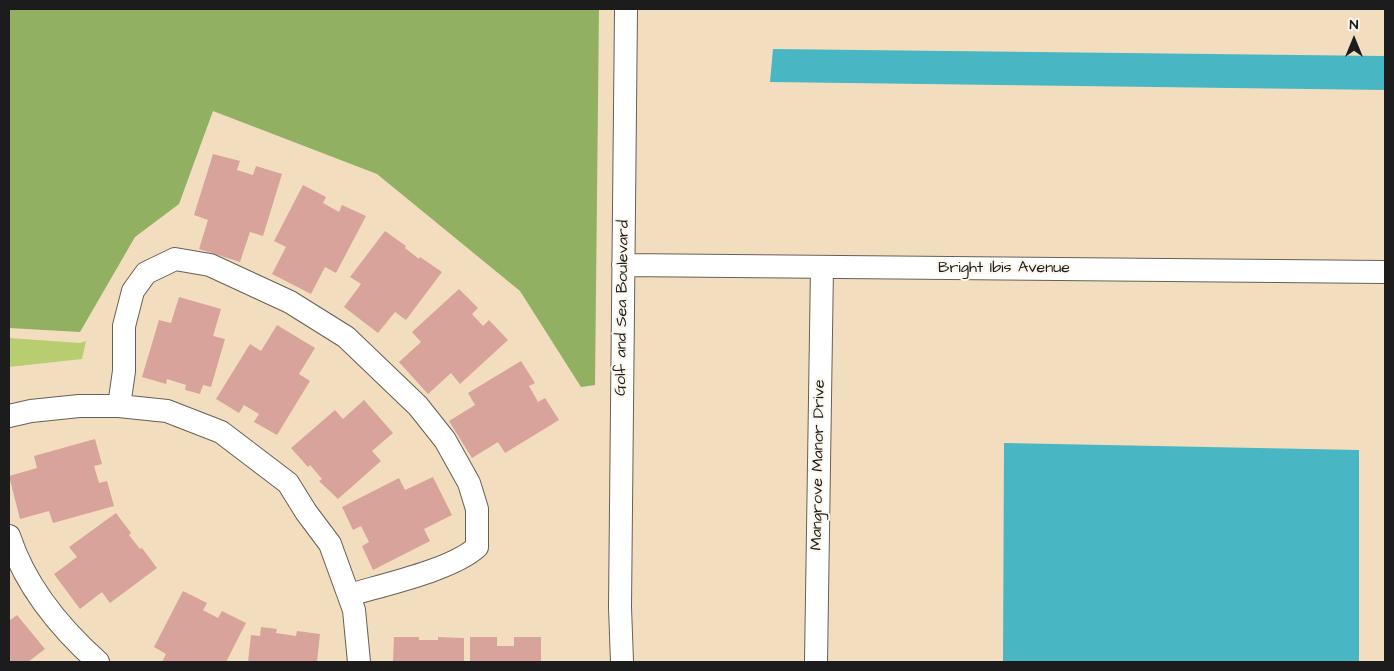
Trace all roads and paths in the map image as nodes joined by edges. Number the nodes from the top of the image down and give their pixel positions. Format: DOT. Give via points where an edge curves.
graph roads {
  1 [pos="626,9"];
  2 [pos="624,265"];
  3 [pos="822,268"];
  4 [pos="1385,272"];
  5 [pos="119,406"];
  6 [pos="9,416"];
  7 [pos="9,536"];
  8 [pos="349,595"];
  9 [pos="620,607"];
  10 [pos="98,662"];
  11 [pos="359,662"];
  12 [pos="612,662"];
  13 [pos="622,662"];
  14 [pos="816,662"];
  1 -- 2 [label="street, Golf and Sea Boulevard"];
  2 -- 3 [label="street, Bright Ibis Avenue"];
  2 -- 9 [label="street, Golf and Sea Boulevard"];
  3 -- 4 [label="street, Bright Ibis Avenue"];
  3 -- 14 [label="street, Mangrove Manor Drive"];
  5 -- 6 [label="street" via="79,406"];
  5 -- 8 [label="street" via="168,411 221,432 288,483 330,544"];
  5 -- 8 [label="street" via="124,371 124,326 133,291 146,273 175,259 210,265 290,302 346,337 418,406 445,440 469,483 477,509 477,547 469,554 424,573"];
  7 -- 10 [label="street" via="31,584 58,621"];
  8 -- 11 [label="street" via="354,610"];
  9 -- 12 [label="street, Golf and Sea Boulevard"];
  9 -- 13 [label="street, Golf and Sea Boulevard"];
}
